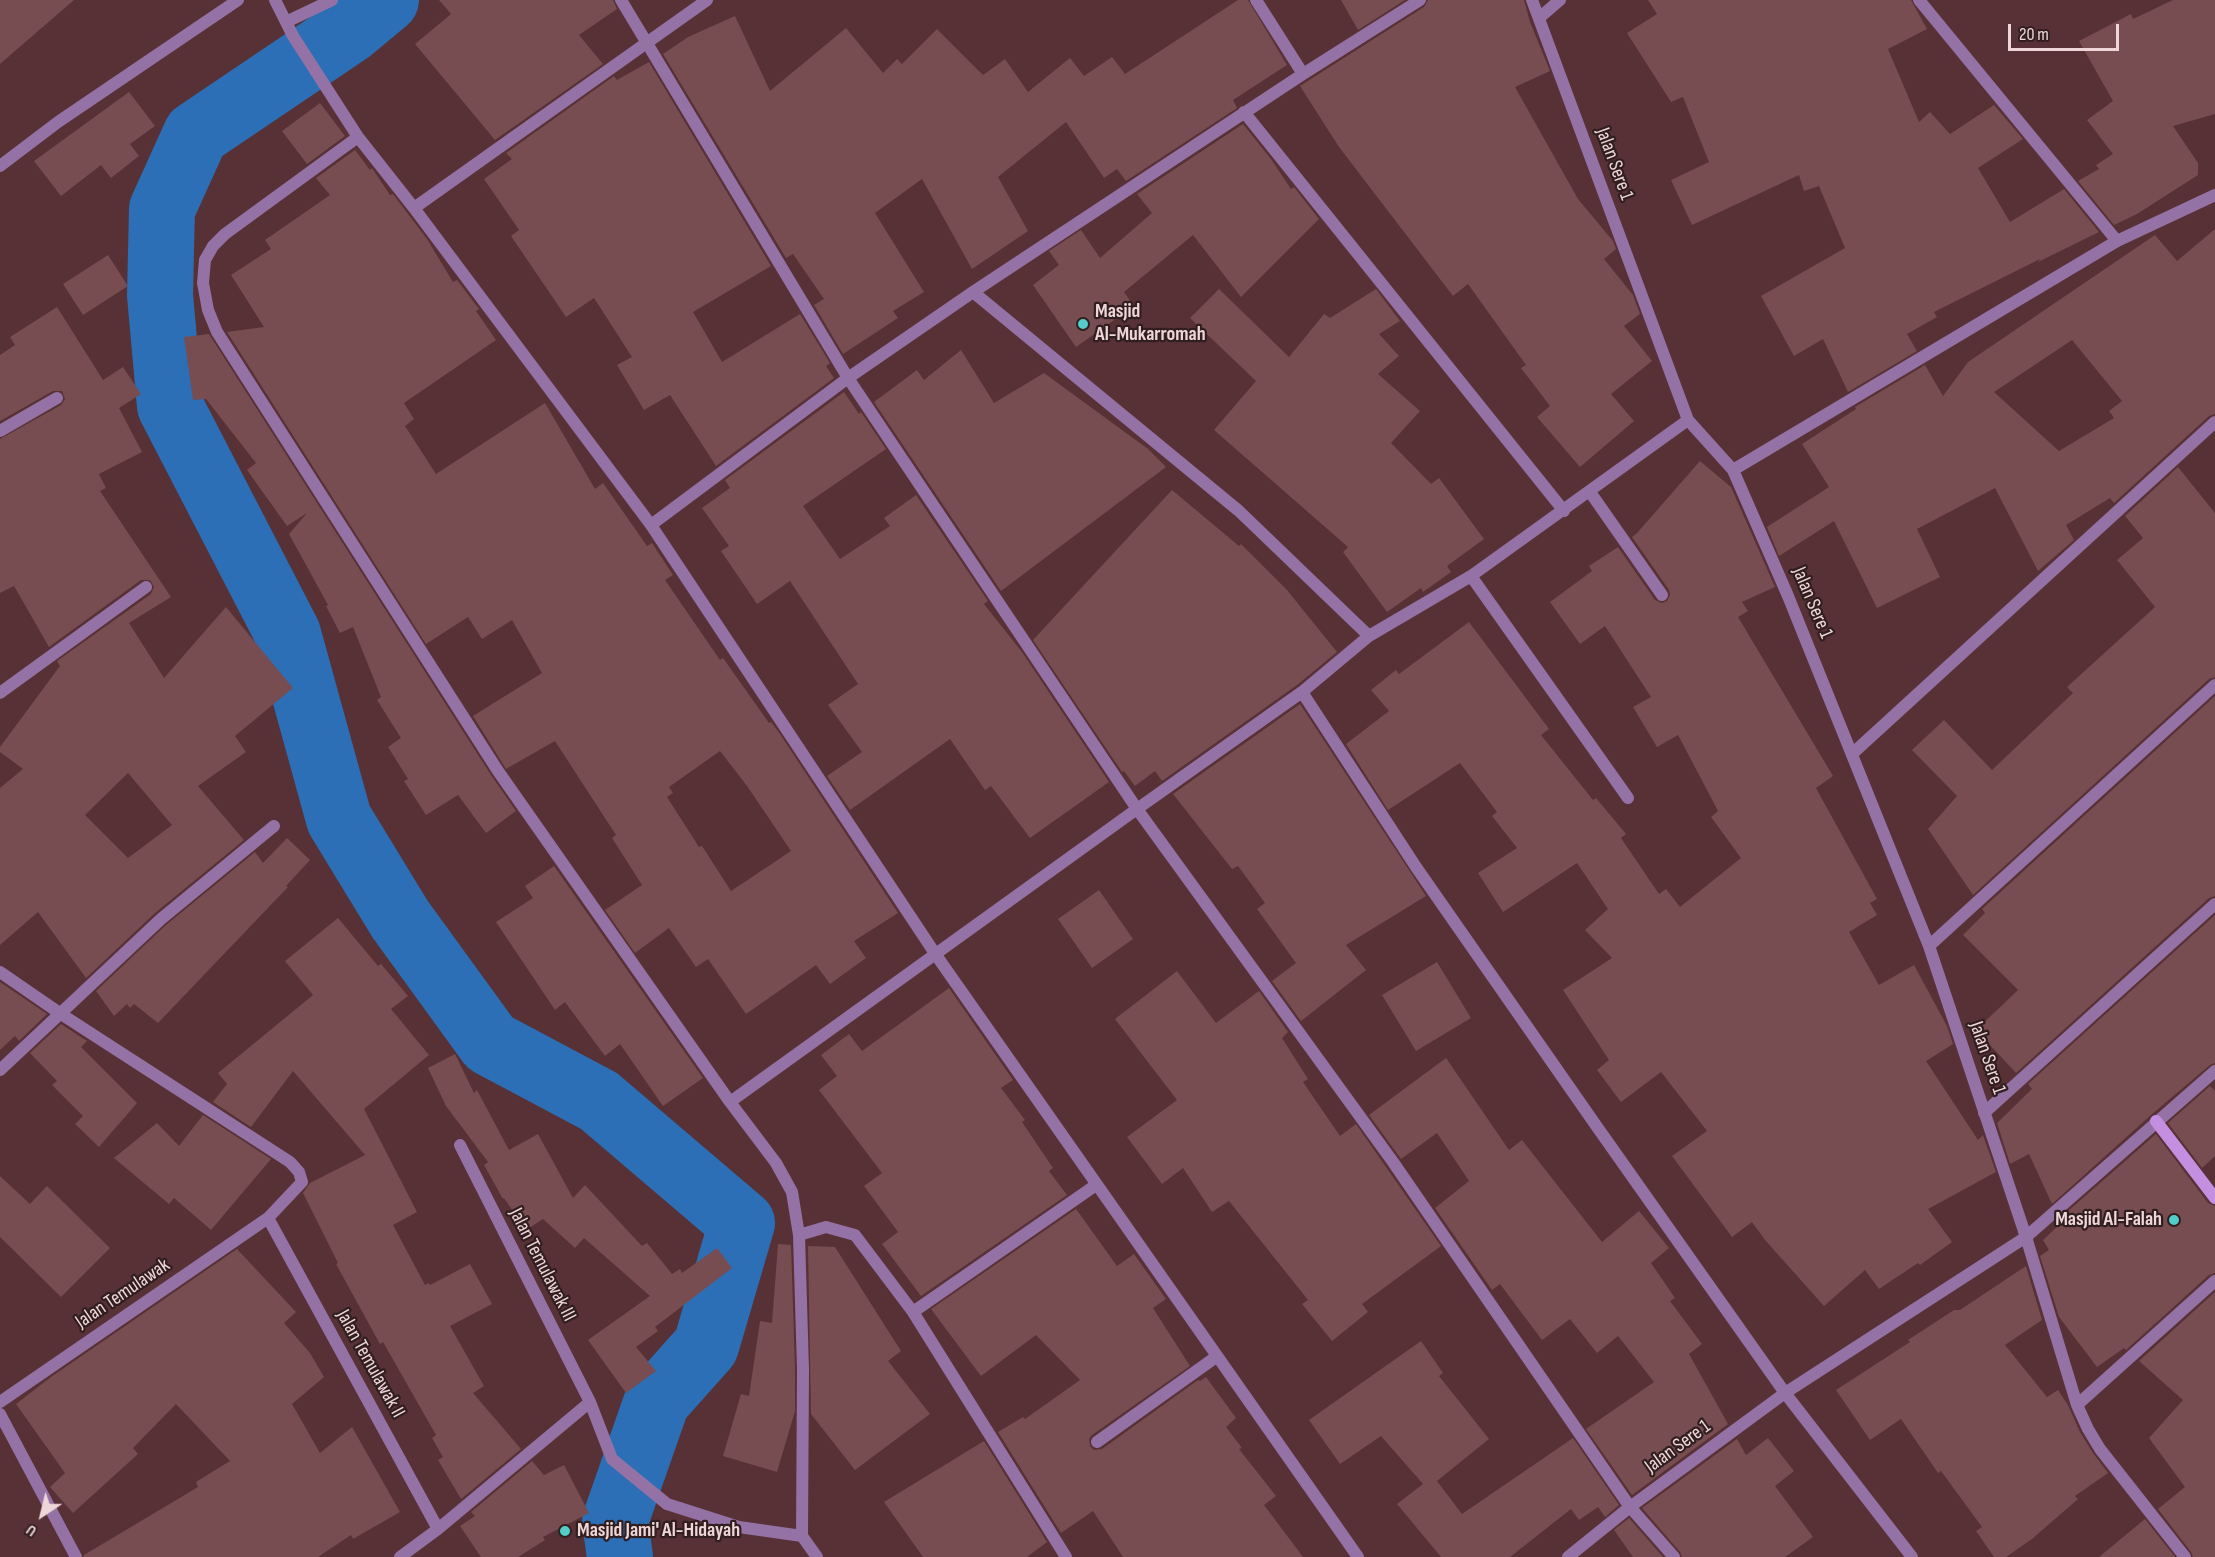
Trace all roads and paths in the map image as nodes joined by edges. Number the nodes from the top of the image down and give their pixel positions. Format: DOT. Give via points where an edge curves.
graph roads {
  1 [pos="237,0"];
  2 [pos="275,0"];
  3 [pos="332,0"];
  4 [pos="621,0"];
  5 [pos="707,0"];
  6 [pos="1256,0"];
  7 [pos="1420,0"];
  8 [pos="1532,0"];
  9 [pos="1560,0"];
  10 [pos="1919,0"];
  11 [pos="1539,18"];
  12 [pos="286,22"];
  13 [pos="648,44"];
  14 [pos="1303,74"];
  15 [pos="1244,112"];
  16 [pos="358,137"];
  17 [pos="0,166"];
  18 [pos="2215,195"];
  19 [pos="414,208"];
  20 [pos="2117,241"];
  21 [pos="973,292"];
  22 [pos="848,378"];
  23 [pos="57,398"];
  24 [pos="1688,420"];
  25 [pos="2215,422"];
  26 [pos="0,431"];
  27 [pos="1733,470"];
  28 [pos="1590,492"];
  29 [pos="1564,511"];
  30 [pos="651,525"];
  31 [pos="1471,576"];
  32 [pos="146,587"];
  33 [pos="1662,595"];
  34 [pos="1369,636"];
  35 [pos="2215,685"];
  36 [pos="1302,692"];
  37 [pos="0,693"];
  38 [pos="1852,754"];
  39 [pos="1628,798"];
  40 [pos="1137,809"];
  41 [pos="274,826"];
  42 [pos="2215,904"];
  43 [pos="1929,946"];
  44 [pos="936,955"];
  45 [pos="0,972"];
  46 [pos="60,1014"];
  47 [pos="0,1070"];
  48 [pos="2215,1071"];
  49 [pos="730,1102"];
  50 [pos="1984,1113"];
  51 [pos="2156,1122"];
  52 [pos="459,1145"];
  53 [pos="1096,1185"];
  54 [pos="2215,1198"];
  55 [pos="268,1218"];
  56 [pos="799,1235"];
  57 [pos="2026,1238"];
  58 [pos="2215,1281"];
  59 [pos="913,1312"];
  60 [pos="1216,1357"];
  61 [pos="1785,1393"];
  62 [pos="0,1402"];
  63 [pos="590,1402"];
  64 [pos="2077,1406"];
  65 [pos="0,1414"];
  66 [pos="1097,1442"];
  67 [pos="1630,1507"];
  68 [pos="438,1529"];
  69 [pos="802,1536"];
  70 [pos="76,1557"];
  71 [pos="400,1557"];
  72 [pos="817,1557"];
  73 [pos="1066,1557"];
  74 [pos="1358,1557"];
  75 [pos="1568,1557"];
  76 [pos="1674,1557"];
  77 [pos="1912,1557"];
  78 [pos="2185,1557"];
  1 -- 17 [label="street"];
  2 -- 12 [label="street"];
  3 -- 12 [label="street"];
  4 -- 13 [label="street"];
  5 -- 13 [label="street"];
  6 -- 14 [label="street"];
  7 -- 14 [label="street"];
  8 -- 11 [label="street, Jalan Sere 1"];
  9 -- 11 [label="street"];
  10 -- 20 [label="street"];
  11 -- 24 [label="street, Jalan Sere 1"];
  12 -- 16 [label="street"];
  13 -- 19 [label="street"];
  13 -- 22 [label="street"];
  14 -- 15 [label="street"];
  15 -- 21 [label="street"];
  15 -- 29 [label="street"];
  16 -- 19 [label="street"];
  16 -- 49 [label="street" via="213,246 206,260 203,283 207,310 217,332 498,771"];
  18 -- 20 [label="street"];
  19 -- 30 [label="street"];
  20 -- 27 [label="street"];
  21 -- 22 [label="street"];
  21 -- 34 [label="street" via="1239,511"];
  22 -- 30 [label="street"];
  22 -- 40 [label="street"];
  23 -- 26 [label="street"];
  24 -- 27 [label="street, Jalan Sere 1"];
  24 -- 28 [label="street"];
  25 -- 38 [label="street"];
  27 -- 38 [label="street, Jalan Sere 1"];
  28 -- 29 [label="street"];
  28 -- 33 [label="street"];
  29 -- 31 [label="street"];
  30 -- 44 [label="street"];
  31 -- 34 [label="street"];
  31 -- 39 [label="street"];
  32 -- 37 [label="street"];
  34 -- 36 [label="street"];
  35 -- 43 [label="street"];
  36 -- 40 [label="street"];
  36 -- 61 [label="street" via="1422,876"];
  38 -- 43 [label="street, Jalan Sere 1"];
  40 -- 44 [label="street"];
  40 -- 67 [label="street" via="1393,1162"];
  41 -- 46 [label="street" via="161,919"];
  42 -- 50 [label="street"];
  43 -- 50 [label="street, Jalan Sere 1"];
  44 -- 49 [label="street"];
  44 -- 53 [label="street"];
  45 -- 46 [label="street"];
  46 -- 47 [label="street"];
  46 -- 55 [label="street, Jalan Temulawak" via="290,1162 302,1182"];
  48 -- 51 [label="street, Jalan Sere 1"];
  49 -- 56 [label="street" via="776,1163 792,1192"];
  50 -- 57 [label="street, Jalan Sere 1"];
  51 -- 54 [label="street"];
  51 -- 57 [label="street, Jalan Sere 1"];
  52 -- 63 [label="street, Jalan Temulawak III"];
  53 -- 59 [label="street"];
  53 -- 60 [label="street"];
  55 -- 62 [label="street, Jalan Temulawak"];
  55 -- 68 [label="street, Jalan Temulawak II"];
  56 -- 59 [label="street" via="826,1227 855,1235"];
  56 -- 69 [label="street"];
  57 -- 61 [label="street, Jalan Sere 1"];
  57 -- 64 [label="street, Jalan Sere 1"];
  58 -- 64 [label="street"];
  59 -- 73 [label="street"];
  60 -- 66 [label="street"];
  60 -- 74 [label="street"];
  61 -- 67 [label="street, Jalan Sere 1"];
  61 -- 77 [label="street"];
  63 -- 68 [label="street"];
  63 -- 69 [label="street, Jalan Temulawak III" via="612,1459 667,1504 739,1527"];
  64 -- 78 [label="street, Jalan Sere 1" via="2100,1449"];
  65 -- 70 [label="street"];
  67 -- 75 [label="street, Jalan Sere 1"];
  67 -- 76 [label="street"];
  68 -- 71 [label="street"];
  69 -- 72 [label="street"];
}
